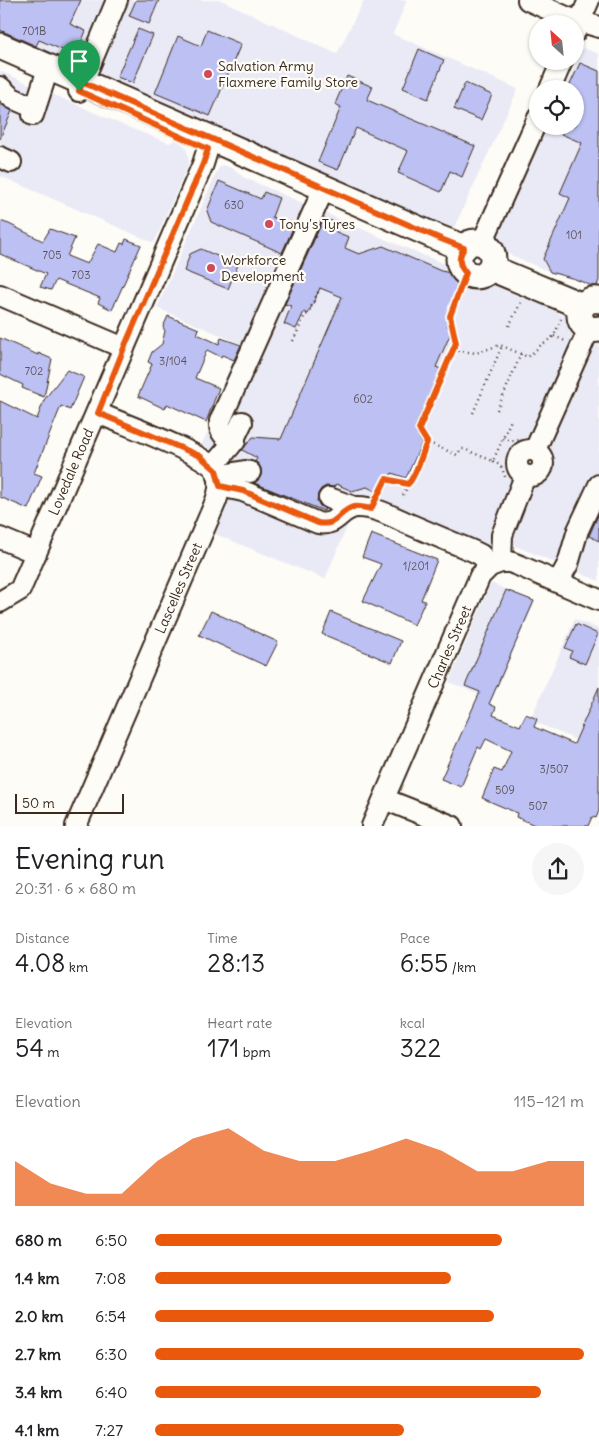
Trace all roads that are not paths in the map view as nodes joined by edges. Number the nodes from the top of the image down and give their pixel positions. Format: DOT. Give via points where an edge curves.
graph roads {
  1 [pos="117,0"];
  2 [pos="528,0"];
  3 [pos="589,0"];
  4 [pos="556,15"];
  5 [pos="582,15"];
  6 [pos="584,26"];
  7 [pos="599,27"];
  8 [pos="0,46"];
  9 [pos="0,58"];
  10 [pos="45,78"];
  11 [pos="0,87"];
  12 [pos="80,87"];
  13 [pos="530,135"];
  14 [pos="209,144"];
  15 [pos="320,197"];
  16 [pos="473,264"];
  17 [pos="0,295"];
  18 [pos="583,317"];
  19 [pos="124,348"];
  20 [pos="98,413"];
  21 [pos="242,422"];
  22 [pos="234,441"];
  23 [pos="250,472"];
  24 [pos="217,476"];
  25 [pos="599,485"];
  26 [pos="329,498"];
  27 [pos="363,508"];
  28 [pos="0,538"];
  29 [pos="36,553"];
  30 [pos="495,564"];
  31 [pos="558,582"];
  32 [pos="599,600"];
  33 [pos="0,602"];
  34 [pos="384,799"];
  35 [pos="76,826"];
  36 [pos="372,826"];
  37 [pos="452,826"];
  1 -- 12 [label="street"];
  2 -- 4 [label="street"];
  3 -- 5 [label="street"];
  6 -- 7 [label="street"];
  8 -- 12 [label="main road"];
  9 -- 10 [label="main road"];
  10 -- 11 [label="street" via="34,111"];
  10 -- 12 [label="main road"];
  12 -- 14 [label="main road"];
  13 -- 16 [label="street"];
  14 -- 15 [label="main road"];
  14 -- 16 [label="main road" via="441,239"];
  14 -- 19 [label="street, Lovedale Road"];
  15 -- 16 [label="main road"];
  15 -- 22 [label="street" via="220,421 222,434"];
  16 -- 18 [label="main road"];
  17 -- 19 [label="street"];
  18 -- 30 [label="street" via="530,444 543,459 542,468 536,475 524,476"];
  19 -- 20 [label="street, Lovedale Road"];
  20 -- 24 [label="street" via="200,456"];
  20 -- 29 [label="street, Lovedale Road"];
  21 -- 22 [label="street"];
  22 -- 24 [label="street"];
  23 -- 24 [label="street"];
  24 -- 27 [label="street" via="243,491 327,525 347,510"];
  24 -- 35 [label="street, Lascelles Street" via="218,496"];
  25 -- 31 [label="street"];
  26 -- 27 [label="street"];
  27 -- 30 [label="street" via="473,551"];
  28 -- 29 [label="street"];
  29 -- 33 [label="street, Lovedale Road" via="20,590"];
  30 -- 31 [label="street" via="510,562"];
  30 -- 34 [label="street, Charles Street" via="480,576"];
  31 -- 32 [label="street"];
  34 -- 36 [label="street, Charles Street"];
  34 -- 37 [label="street"];
}
